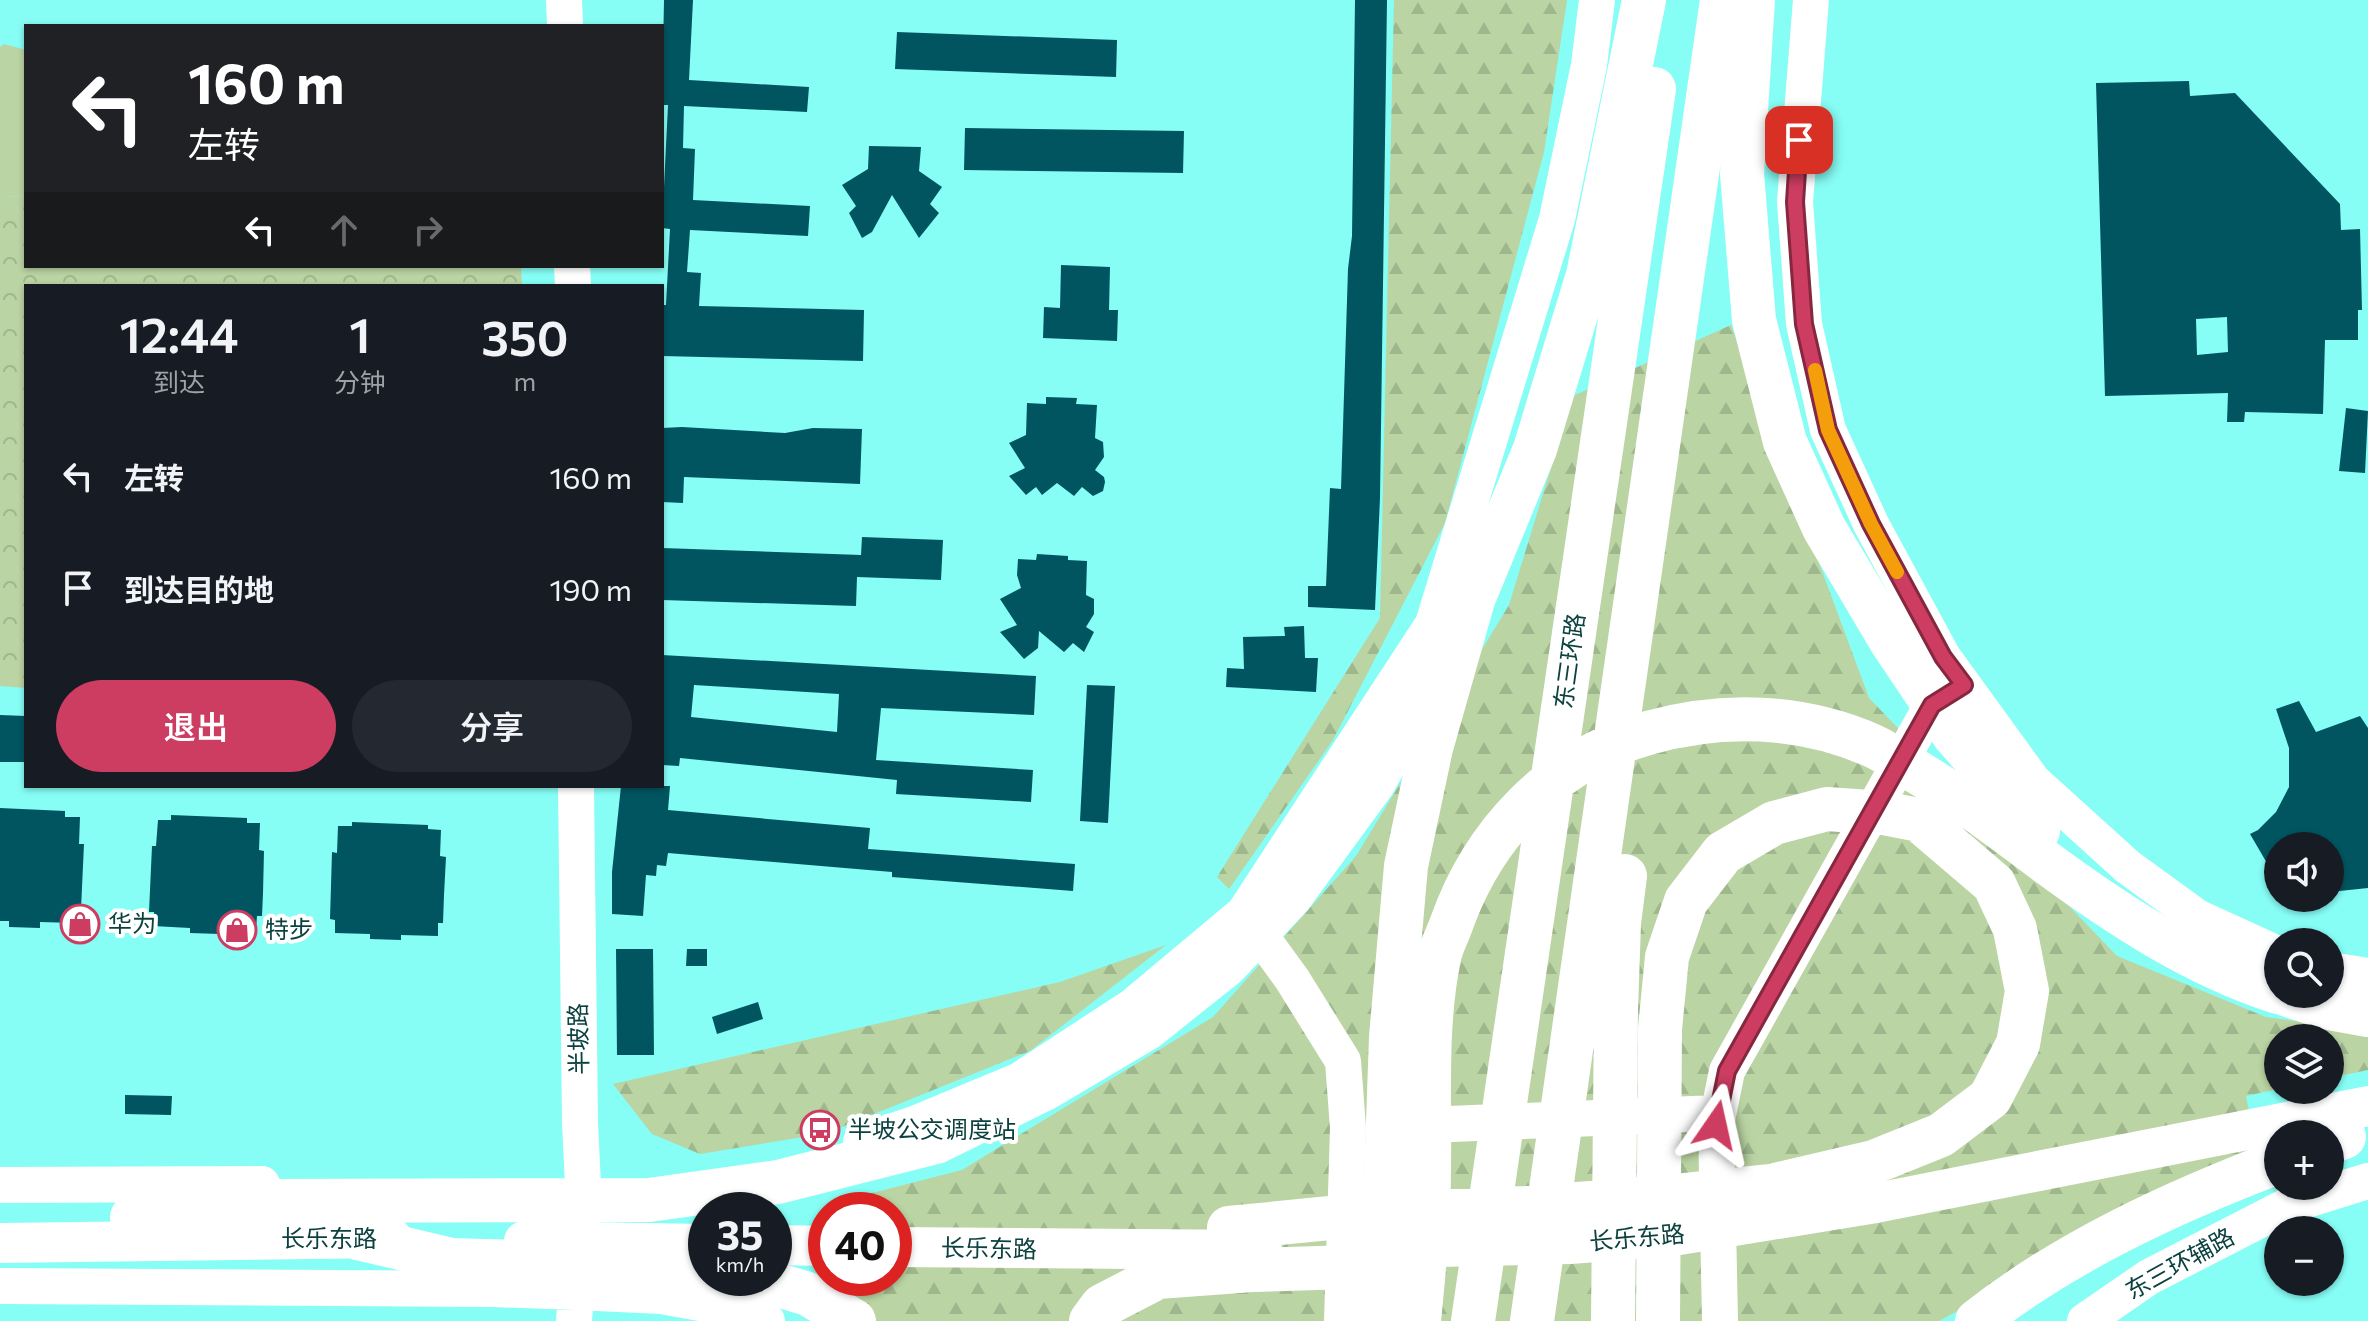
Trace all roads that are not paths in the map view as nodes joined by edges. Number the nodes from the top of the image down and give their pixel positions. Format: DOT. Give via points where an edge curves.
graph roads {
  1 [pos="564,0"];
  2 [pos="1597,0"];
  3 [pos="1644,0"];
  4 [pos="1667,0"];
  5 [pos="1722,0"];
  6 [pos="1753,0"];
  7 [pos="1811,0"];
  8 [pos="565,24"];
  9 [pos="1473,600"];
  10 [pos="1964,685"];
  11 [pos="576,788"];
  12 [pos="1244,913"];
  13 [pos="2132,922"];
  14 [pos="1603,927"];
  15 [pos="2264,948"];
  16 [pos="2344,972"];
  17 [pos="2368,976"];
  18 [pos="2264,987"];
  19 [pos="2330,1008"];
  20 [pos="2368,1015"];
  21 [pos="2368,1080"];
  22 [pos="2344,1085"];
  23 [pos="2264,1101"];
  24 [pos="1717,1113"];
  25 [pos="1348,1128"];
  26 [pos="2352,1128"];
  27 [pos="2264,1167"];
  28 [pos="2368,1181"];
  29 [pos="0,1185"];
  30 [pos="583,1185"];
  31 [pos="132,1217"];
  32 [pos="0,1218"];
  33 [pos="688,1221"];
  34 [pos="912,1224"];
  35 [pos="1229,1228"];
  36 [pos="1673,1236"];
  37 [pos="358,1238"];
  38 [pos="0,1243"];
  39 [pos="688,1244"];
  40 [pos="912,1247"];
  41 [pos="688,1268"];
  42 [pos="0,1286"];
  43 [pos="792,1289"];
  44 [pos="575,1306"];
  45 [pos="767,1321"];
  46 [pos="854,1321"];
  47 [pos="1091,1321"];
  48 [pos="1342,1321"];
  49 [pos="1381,1321"];
  50 [pos="1419,1321"];
  51 [pos="1473,1321"];
  52 [pos="1532,1321"];
  53 [pos="1613,1321"];
  54 [pos="1658,1321"];
  55 [pos="1720,1321"];
  56 [pos="1977,1321"];
  57 [pos="2085,1321"];
  1 -- 8 [label="main road"];
  2 -- 12 [label="main road" via="1557,219 1433,624"];
  3 -- 9 [label="highway" via="1588,275 1535,449"];
  4 -- 51 [label="highway, 东三环路"];
  5 -- 14 [label="highway" via="1681,295 1689,371 1677,482"];
  6 -- 13 [label="highway" via="1742,174 1754,320 1785,442 1824,528 1954,735 2029,822"];
  7 -- 10 [label="main road" via="1795,202 1807,337 1828,430 1871,524 1943,657"];
  9 -- 31 [label="highway" via="1374,782 1290,897 1226,965 1147,1028 1044,1089 936,1142 778,1182 649,1200 257,1201"];
  9 -- 49 [label="highway" via="1431,748 1406,866 1391,1037"];
  10 -- 15 [label="main road" via="2033,781 2128,867 2197,917"];
  10 -- 24 [label="main road" via="1932,705 1727,1071"];
  11 -- 30 [label="main road, 半坡路"];
  12 -- 25 [label="main road" via="1343,1061"];
  12 -- 30 [label="main road" via="1133,1006 1020,1080 937,1115 754,1172"];
  13 -- 18 [label="highway"];
  13 -- 50 [label="highway" via="1943,787 1873,746 1809,726 1743,717 1683,723 1583,760 1520,808 1488,848 1460,898 1439,957 1430,1043 1429,1172"];
  14 -- 52 [label="highway"];
  14 -- 53 [label="highway"];
  16 -- 17 [label="main road"];
  19 -- 20 [label="highway"];
  21 -- 22 [label="main road"];
  23 -- 35 [label="main road, 长乐东路" via="1856,1183 1703,1206 1570,1218"];
  24 -- 25 [label="main road"];
  24 -- 55 [label="main road"];
  25 -- 48 [label="main road"];
  26 -- 36 [label="main road, 长乐东路" via="2205,1138 1876,1203"];
  27 -- 56 [label="highway" via="2101,1241"];
  28 -- 57 [label="main road, 东三环辅路" via="2287,1206 2149,1277"];
  29 -- 30 [label="main road"];
  30 -- 44 [label="main road, 半坡路"];
  31 -- 32 [label="main road, 长乐东路"];
  31 -- 33 [label="main road, 长乐东路"];
  34 -- 35 [label="main road, 长乐东路"];
  35 -- 54 [label="highway" via="1371,1214 1526,1208 1620,1200 1651,1198 1667,1197 1771,1186 1874,1162 1941,1135 1990,1098 2018,1044 2027,991 2015,929 1994,884 1919,820 1827,809 1774,823 1723,853 1686,901 1667,957 1660,1029 1659,1177 1659,1193 1659,1209 1659,1241"];
  36 -- 40 [label="main road, 长乐东路" via="1570,1244 1232,1251"];
  36 -- 47 [label="highway" via="1563,1260 1158,1277 1102,1306"];
  37 -- 38 [label="main road, 长乐东路"];
  37 -- 39 [label="main road, 长乐东路"];
  37 -- 41 [label="highway" via="451,1260"];
  42 -- 44 [label="main road" via="493,1289"];
  43 -- 46 [label="highway"];
  44 -- 45 [label="main road" via="661,1296 739,1310"];
}
